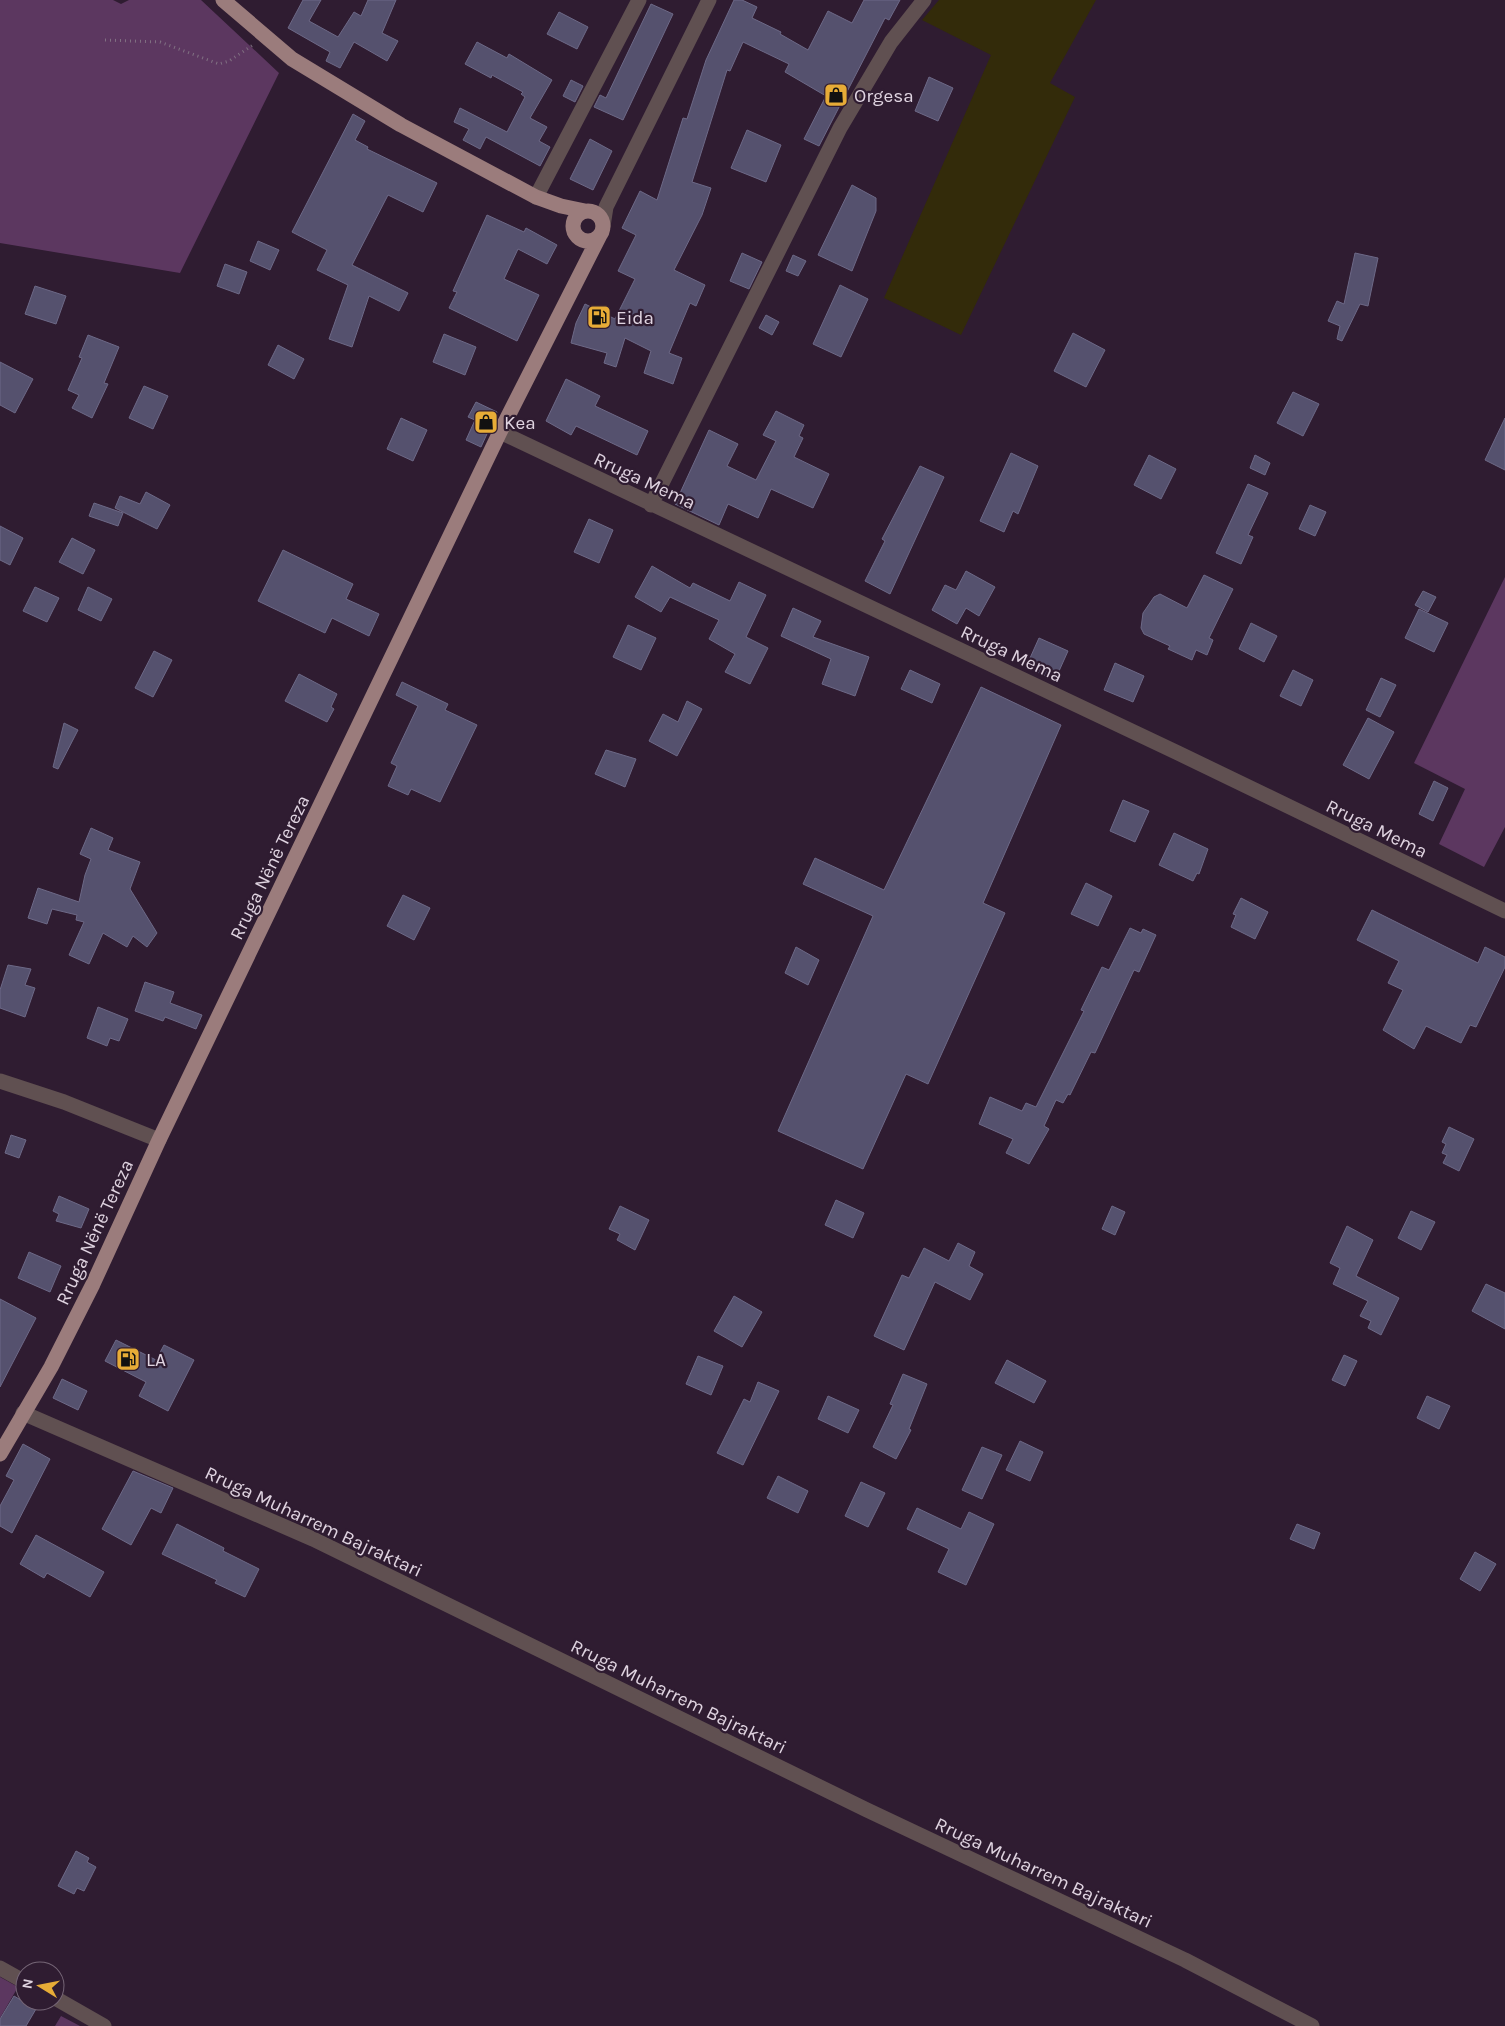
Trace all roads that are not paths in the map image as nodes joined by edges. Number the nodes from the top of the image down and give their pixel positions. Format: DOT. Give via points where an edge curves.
graph roads {
  1 [pos="223,0"];
  2 [pos="639,0"];
  3 [pos="709,0"];
  4 [pos="924,0"];
  5 [pos="536,197"];
  6 [pos="606,207"];
  7 [pos="588,211"];
  8 [pos="602,231"];
  9 [pos="574,232"];
  10 [pos="569,294"];
  11 [pos="500,432"];
  12 [pos="651,505"];
  13 [pos="1505,911"];
  14 [pos="0,1081"];
  15 [pos="159,1140"];
  16 [pos="23,1414"];
  17 [pos="0,1454"];
  18 [pos="0,1968"];
  19 [pos="15,1976"];
  20 [pos="65,2004"];
  21 [pos="104,2026"];
  22 [pos="1312,2026"];
  1 -- 5 [label="main road" via="292,59 401,125"];
  2 -- 5 [label="street"];
  3 -- 6 [label="street"];
  4 -- 12 [label="street" via="891,42 840,128"];
  5 -- 7 [label="main road"];
  5 -- 9 [label="main road" via="558,212"];
  6 -- 7 [label="street"];
  6 -- 8 [label="street"];
  7 -- 8 [label="main road" via="599,216"];
  7 -- 9 [label="main road" via="576,216"];
  8 -- 9 [label="main road" via="592,242"];
  8 -- 10 [label="main road, Rruga Nënë Tereza"];
  9 -- 10 [label="main road, Rruga Nënë Tereza" via="578,262"];
  10 -- 11 [label="main road, Rruga Nënë Tereza"];
  11 -- 12 [label="street, Rruga Mema"];
  11 -- 15 [label="main road, Rruga Nënë Tereza"];
  12 -- 13 [label="street, Rruga Mema"];
  14 -- 15 [label="street" via="64,1102"];
  15 -- 16 [label="main road, Rruga Nënë Tereza" via="94,1284"];
  16 -- 17 [label="main road, Rruga Nënë Tereza"];
  16 -- 22 [label="street, Rruga Muharrem Bajraktari" via="314,1539 867,1810 1185,1960"];
  18 -- 19 [label="street"];
  20 -- 21 [label="street"];
}
